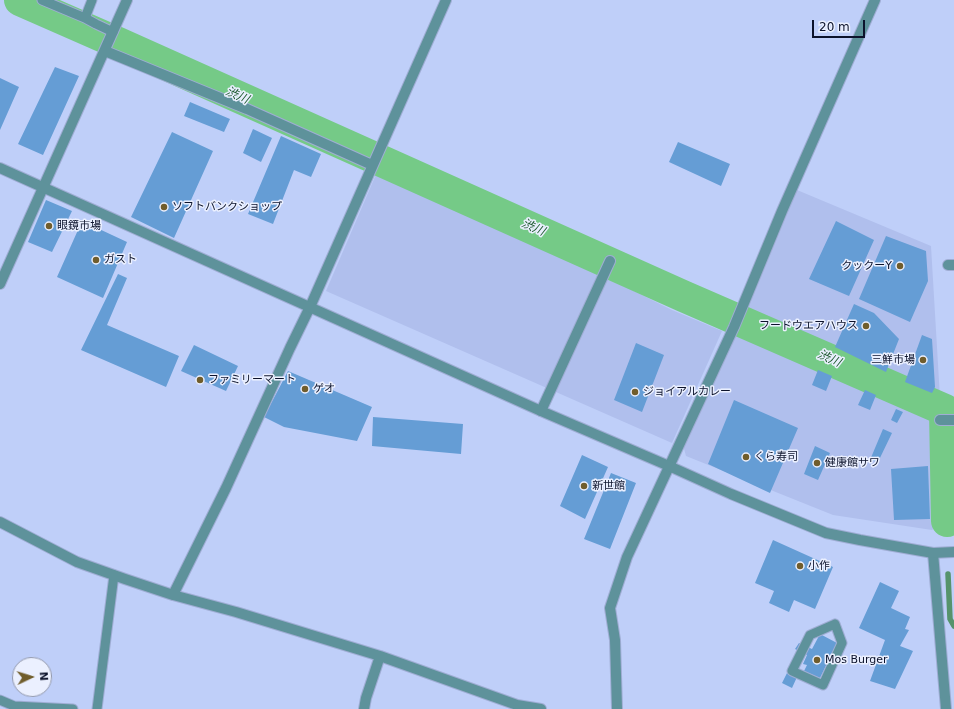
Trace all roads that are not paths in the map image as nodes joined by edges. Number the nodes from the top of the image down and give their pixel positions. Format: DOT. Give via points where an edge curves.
graph roads {
  1 [pos="42,0"];
  2 [pos="92,0"];
  3 [pos="127,0"];
  4 [pos="446,0"];
  5 [pos="875,0"];
  6 [pos="85,18"];
  7 [pos="112,33"];
  8 [pos="106,49"];
  9 [pos="373,164"];
  10 [pos="0,168"];
  11 [pos="43,187"];
  12 [pos="608,264"];
  13 [pos="0,284"];
  14 [pos="310,308"];
  15 [pos="541,411"];
  16 [pos="669,466"];
  17 [pos="0,522"];
  18 [pos="954,552"];
  19 [pos="933,553"];
  20 [pos="114,575"];
  21 [pos="172,595"];
  22 [pos="835,624"];
  23 [pos="380,656"];
  24 [pos="0,700"];
  25 [pos="73,709"];
  26 [pos="97,709"];
  27 [pos="364,709"];
  28 [pos="541,709"];
  29 [pos="617,709"];
  30 [pos="946,709"];
  1 -- 6 [label="lane"];
  2 -- 6 [label="lane"];
  3 -- 7 [label="street"];
  4 -- 9 [label="street"];
  5 -- 16 [label="street" via="735,325"];
  6 -- 7 [label="lane"];
  7 -- 8 [label="street"];
  8 -- 9 [label="street"];
  8 -- 11 [label="street"];
  9 -- 14 [label="street"];
  10 -- 11 [label="street"];
  11 -- 13 [label="street"];
  11 -- 14 [label="street"];
  12 -- 15 [label="street"];
  14 -- 15 [label="street"];
  14 -- 21 [label="street" via="226,488"];
  15 -- 16 [label="street"];
  16 -- 19 [label="street" via="826,533"];
  16 -- 29 [label="street" via="627,557 610,608"];
  17 -- 20 [label="street" via="77,562"];
  18 -- 19 [label="street"];
  19 -- 30 [label="street"];
  20 -- 21 [label="street"];
  20 -- 26 [label="lane"];
  21 -- 23 [label="street"];
  22 -- 22 [label="lane" via="842,643 823,685 792,671 810,635"];
  23 -- 27 [label="street"];
  23 -- 28 [label="street" via="517,705"];
  24 -- 25 [label="lane" via="14,706"];
}
